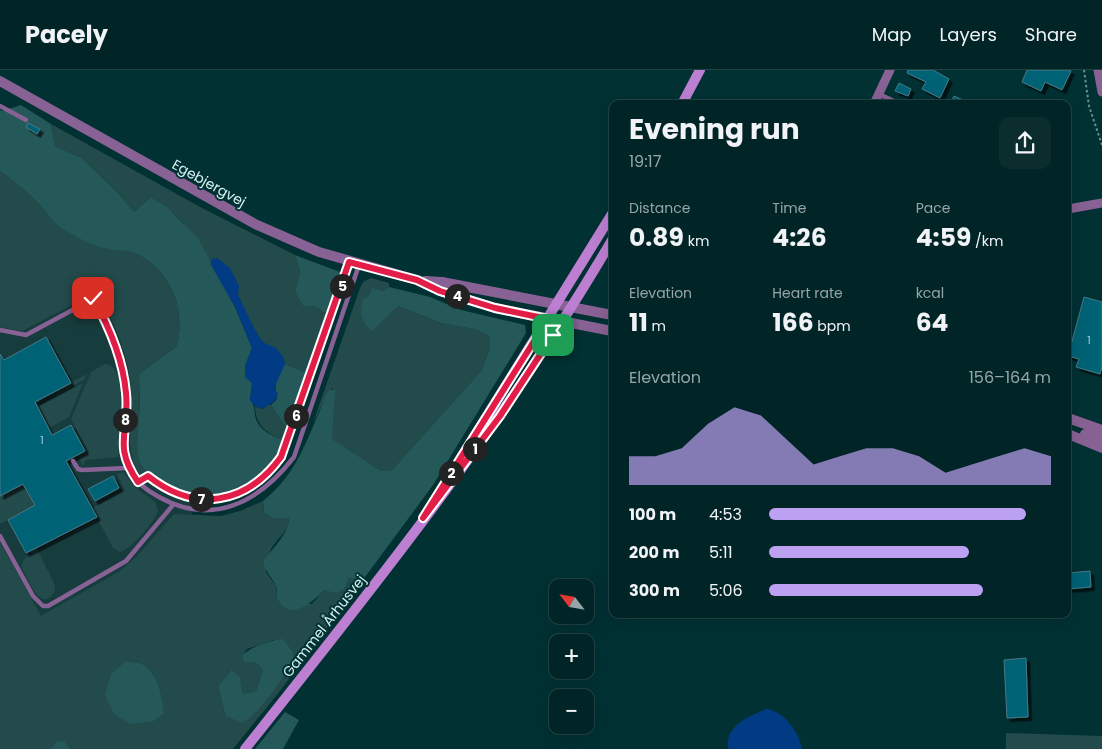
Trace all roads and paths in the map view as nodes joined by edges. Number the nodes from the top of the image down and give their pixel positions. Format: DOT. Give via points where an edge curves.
graph roads {
  1 [pos="700,70"];
  2 [pos="890,70"];
  3 [pos="1084,70"];
  4 [pos="1098,70"];
  5 [pos="0,82"];
  6 [pos="1102,92"];
  7 [pos="879,94"];
  8 [pos="684,100"];
  9 [pos="876,100"];
  10 [pos="892,100"];
  11 [pos="0,106"];
  12 [pos="26,120"];
  13 [pos="1102,145"];
  14 [pos="1102,203"];
  15 [pos="1071,208"];
  16 [pos="609,219"];
  17 [pos="609,245"];
  18 [pos="354,263"];
  19 [pos="417,280"];
  20 [pos="556,305"];
  21 [pos="572,308"];
  22 [pos="609,314"];
  23 [pos="548,319"];
  24 [pos="562,322"];
  25 [pos="0,330"];
  26 [pos="609,330"];
  27 [pos="1071,419"];
  28 [pos="1071,428"];
  29 [pos="1102,430"];
  30 [pos="1071,435"];
  31 [pos="1102,440"];
  32 [pos="1102,448"];
  33 [pos="73,460"];
  34 [pos="128,468"];
  35 [pos="138,482"];
  36 [pos="173,505"];
  37 [pos="423,518"];
  38 [pos="0,536"];
  39 [pos="245,749"];
  1 -- 8 [label="main road"];
  2 -- 7 [label="street"];
  3 -- 13 [label="path" via="1089,106"];
  4 -- 6 [label="street"];
  5 -- 18 [label="street, Egebjergvej" via="255,224 319,252"];
  7 -- 9 [label="street"];
  7 -- 10 [label="lane"];
  11 -- 12 [label="lane"];
  14 -- 15 [label="street"];
  16 -- 20 [label="main road, Gammel Århusvej"];
  17 -- 21 [label="main road, Gammel Århusvej"];
  18 -- 19 [label="street, Egebjergvej"];
  18 -- 35 [label="path" via="287,443 281,457 264,478 237,494 211,500 181,496 148,476"];
  18 -- 36 [label="lane" via="294,458 264,490 247,501 212,510"];
  19 -- 20 [label="street, Egebjergvej"];
  19 -- 23 [label="street, Egebjergvej" via="440,291 495,308"];
  20 -- 21 [label="street, Egebjergvej"];
  20 -- 23 [label="main road, Gammel Århusvej"];
  21 -- 22 [label="street, Egebjergvej"];
  21 -- 24 [label="main road, Gammel Århusvej"];
  23 -- 24 [label="street, Egebjergvej"];
  23 -- 37 [label="main road, Gammel Århusvej"];
  24 -- 26 [label="street, Egebjergvej"];
  24 -- 37 [label="main road, Gammel Århusvej" via="500,416"];
  25 -- 34 [label="lane" via="26,335 93,298 110,329 120,362 126,394 122,450"];
  27 -- 29 [label="street"];
  28 -- 31 [label="street"];
  30 -- 32 [label="street"];
  33 -- 34 [label="lane" via="82,470"];
  34 -- 35 [label="lane"];
  35 -- 36 [label="lane"];
  36 -- 38 [label="lane" via="126,561 48,606 36,601"];
  37 -- 39 [label="main road, Gammel Århusvej" via="337,634"];
}
